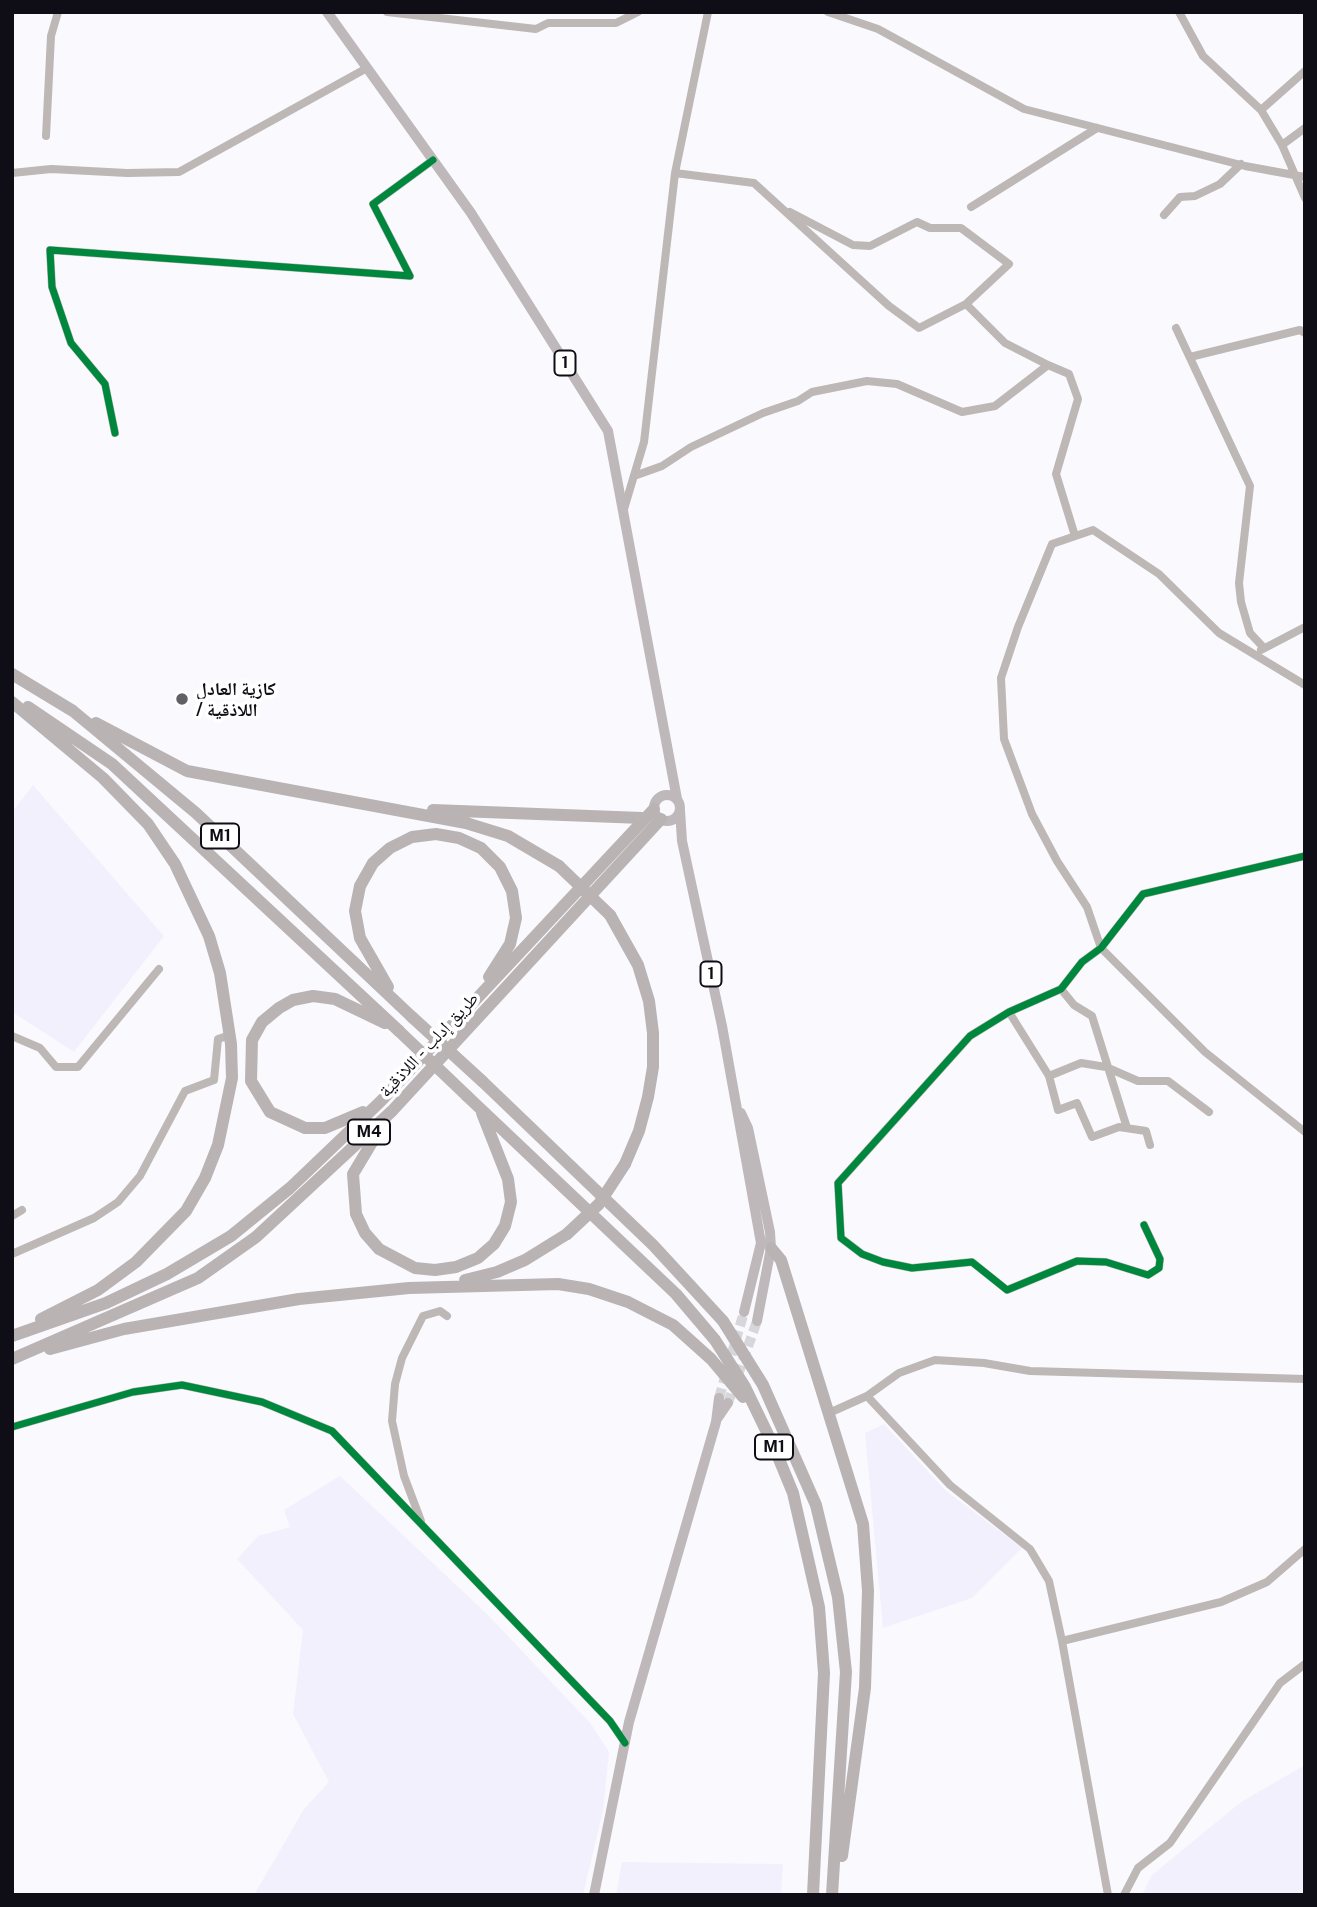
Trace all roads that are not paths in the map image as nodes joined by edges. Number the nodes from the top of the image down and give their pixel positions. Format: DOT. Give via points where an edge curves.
graph roads {
  1 [pos="58,12"];
  2 [pos="327,12"];
  3 [pos="638,12"];
  4 [pos="708,12"];
  5 [pos="828,12"];
  6 [pos="1179,12"];
  7 [pos="394,13"];
  8 [pos="367,68"];
  9 [pos="1305,71"];
  10 [pos="1261,110"];
  11 [pos="1097,128"];
  12 [pos="1305,128"];
  13 [pos="47,136"];
  14 [pos="1282,145"];
  15 [pos="433,160"];
  16 [pos="1241,164"];
  17 [pos="12,173"];
  18 [pos="674,173"];
  19 [pos="1292,173"];
  20 [pos="1305,177"];
  21 [pos="1305,198"];
  22 [pos="971,207"];
  23 [pos="781,208"];
  24 [pos="1164,215"];
  25 [pos="966,304"];
  26 [pos="1176,328"];
  27 [pos="1305,333"];
  28 [pos="1189,357"];
  29 [pos="1048,365"];
  30 [pos="115,433"];
  31 [pos="634,476"];
  32 [pos="624,512"];
  33 [pos="1075,536"];
  34 [pos="1305,627"];
  35 [pos="1264,648"];
  36 [pos="1253,654"];
  37 [pos="12,674"];
  38 [pos="1305,685"];
  39 [pos="12,700"];
  40 [pos="73,711"];
  41 [pos="670,770"];
  42 [pos="660,797"];
  43 [pos="678,804"];
  44 [pos="400,809"];
  45 [pos="660,816"];
  46 [pos="642,818"];
  47 [pos="682,841"];
  48 [pos="1305,856"];
  49 [pos="1101,948"];
  50 [pos="159,969"];
  51 [pos="1061,989"];
  52 [pos="1009,1012"];
  53 [pos="412,1017"];
  54 [pos="459,1019"];
  55 [pos="399,1031"];
  56 [pos="230,1035"];
  57 [pos="12,1036"];
  58 [pos="1106,1067"];
  59 [pos="1049,1076"];
  60 [pos="381,1101"];
  61 [pos="479,1107"];
  62 [pos="392,1111"];
  63 [pos="1209,1112"];
  64 [pos="1127,1128"];
  65 [pos="1305,1132"];
  66 [pos="1150,1145"];
  67 [pos="22,1210"];
  68 [pos="12,1216"];
  69 [pos="1144,1225"];
  70 [pos="766,1245"];
  71 [pos="12,1254"];
  72 [pos="409,1288"];
  73 [pos="744,1312"];
  74 [pos="447,1316"];
  75 [pos="757,1321"];
  76 [pos="12,1335"];
  77 [pos="12,1359"];
  78 [pos="1305,1379"];
  79 [pos="867,1396"];
  80 [pos="724,1401"];
  81 [pos="754,1409"];
  82 [pos="829,1413"];
  83 [pos="12,1427"];
  84 [pos="423,1526"];
  85 [pos="1305,1549"];
  86 [pos="1062,1642"];
  87 [pos="1305,1664"];
  88 [pos="625,1743"];
  89 [pos="594,1895"];
  90 [pos="813,1895"];
  91 [pos="834,1895"];
  92 [pos="1108,1895"];
  93 [pos="1124,1895"];
  1 -- 13 [label="street" via="51,36"];
  2 -- 8 [label="main road, 1"];
  3 -- 7 [label="street" via="616,23 548,23 536,29"];
  4 -- 18 [label="street"];
  5 -- 11 [label="street" via="878,29 1024,109"];
  6 -- 10 [label="street" via="1203,56"];
  8 -- 15 [label="main road, 1"];
  8 -- 17 [label="street" via="179,172 51,169"];
  9 -- 10 [label="street"];
  10 -- 14 [label="street"];
  11 -- 16 [label="street"];
  11 -- 22 [label="street"];
  12 -- 14 [label="street"];
  14 -- 19 [label="street"];
  15 -- 30 [label="street" via="373,204 410,276 50,250 51,288 71,343 105,384"];
  15 -- 32 [label="main road, 1" via="608,431"];
  16 -- 19 [label="street"];
  16 -- 24 [label="street" via="1220,184 1195,196 1180,197"];
  18 -- 23 [label="street" via="754,183"];
  18 -- 31 [label="street" via="644,442"];
  19 -- 20 [label="street"];
  19 -- 21 [label="street"];
  23 -- 25 [label="street" via="919,328"];
  23 -- 25 [label="street" via="853,245 870,246 916,222 930,228 961,228 1009,264"];
  25 -- 29 [label="street" via="1005,343"];
  26 -- 28 [label="street"];
  27 -- 28 [label="street" via="1300,330"];
  28 -- 35 [label="street" via="1250,486 1239,583 1250,633"];
  29 -- 31 [label="street" via="995,406 962,412 897,384 867,381 812,392"];
  29 -- 33 [label="street" via="1069,374 1078,399 1056,474"];
  31 -- 32 [label="street"];
  32 -- 41 [label="main road, 1"];
  33 -- 36 [label="street" via="1093,530 1159,574 1219,633"];
  33 -- 49 [label="street" via="1052,544 1018,627 1001,678 1004,739 1032,814 1087,907"];
  34 -- 35 [label="street"];
  35 -- 36 [label="street"];
  36 -- 38 [label="street"];
  37 -- 40 [label="highway, M1"];
  39 -- 55 [label="highway, M1" via="112,764"];
  39 -- 56 [label="highway" via="103,778 148,824 175,864 209,936"];
  40 -- 44 [label="highway" via="187,771"];
  40 -- 53 [label="highway, M1" via="196,813"];
  41 -- 42 [label="main road"];
  41 -- 43 [label="main road, 1"];
  42 -- 43 [label="main road" via="667,794"];
  42 -- 45 [label="main road"];
  43 -- 45 [label="main road" via="675,818"];
  43 -- 47 [label="main road, 1"];
  44 -- 46 [label="highway"];
  44 -- 72 [label="highway, bridge" via="508,836 559,866 610,915 638,965 653,1033 648,1097 625,1164 599,1204 567,1234 525,1260 470,1280"];
  45 -- 46 [label="highway, طريق إدلب - اللاذقية / M4"];
  45 -- 47 [label="main road, 1"];
  45 -- 62 [label="highway, طريق إدلب - اللاذقية / M4"];
  46 -- 54 [label="highway, طريق إدلب - اللاذقية / M4"];
  47 -- 70 [label="main road, 1" via="738,1108 748,1128 770,1232"];
  48 -- 49 [label="street" via="1143,894"];
  49 -- 51 [label="street" via="1082,962"];
  49 -- 65 [label="street" via="1205,1052"];
  50 -- 57 [label="street" via="78,1067 56,1068 40,1048"];
  51 -- 52 [label="street"];
  51 -- 58 [label="street" via="1074,1005 1092,1016"];
  52 -- 59 [label="street"];
  52 -- 69 [label="street" via="970,1036 838,1183 841,1238 862,1254 912,1268 972,1262 1007,1290 1077,1261 1107,1262 1148,1275 1159,1268 1160,1259"];
  53 -- 54 [label="highway" via="373,963 360,938 355,911 360,886 373,863 412,837 436,834 481,848 500,867 512,891 516,918 510,944"];
  53 -- 91 [label="highway, M1, bridge" via="653,1245 723,1321 764,1385 817,1505 838,1597 845,1672"];
  54 -- 60 [label="highway, طريق إدلب - اللاذقية / M4"];
  55 -- 60 [label="highway" via="335,999 313,996 279,1008 262,1022 252,1040 250,1081 259,1099 282,1120 305,1128 325,1128 346,1122"];
  55 -- 61 [label="highway, M1, bridge"];
  56 -- 71 [label="street" via="218,1038 214,1080 185,1091 140,1177 118,1202 94,1218"];
  56 -- 76 [label="highway" via="232,1077 227,1111 205,1178 186,1211 136,1262 98,1290"];
  58 -- 59 [label="street" via="1081,1063"];
  58 -- 63 [label="street" via="1138,1081 1168,1081"];
  58 -- 64 [label="street"];
  59 -- 64 [label="street" via="1058,1110 1077,1103 1092,1137"];
  60 -- 76 [label="highway, طريق إدلب - اللاذقية / M4" via="290,1188 231,1236 106,1303"];
  61 -- 62 [label="highway" via="508,1179 511,1202 505,1226 478,1258 435,1270 415,1268 379,1249 356,1214 353,1174"];
  61 -- 81 [label="highway, M1" via="676,1294 715,1340"];
  62 -- 77 [label="highway, طريق إدلب - اللاذقية / M4" via="256,1237 198,1278"];
  64 -- 66 [label="street" via="1146,1131"];
  67 -- 68 [label="street"];
  70 -- 73 [label="main road"];
  70 -- 75 [label="main road"];
  70 -- 82 [label="highway" via="781,1260"];
  72 -- 77 [label="highway" via="247,1306 124,1329"];
  72 -- 81 [label="highway" via="558,1284 628,1302 673,1325 711,1359"];
  74 -- 84 [label="street" via="440,1311 423,1316 395,1384 392,1421 404,1476"];
  78 -- 79 [label="street" via="1030,1371 935,1360 899,1373"];
  79 -- 82 [label="street"];
  79 -- 86 [label="street" via="950,1485 1030,1549 1049,1581"];
  80 -- 88 [label="main road"];
  81 -- 90 [label="highway, M1" via="793,1493 819,1607 824,1673"];
  82 -- 91 [label="highway" via="863,1524 868,1591 865,1688"];
  83 -- 84 [label="street" via="133,1392 182,1385 262,1402 332,1431"];
  84 -- 88 [label="street"];
  85 -- 86 [label="street" via="1268,1582 1221,1602"];
  86 -- 92 [label="street"];
  87 -- 93 [label="street" via="1280,1683 1170,1843 1138,1868"];
  88 -- 89 [label="main road"];
}
